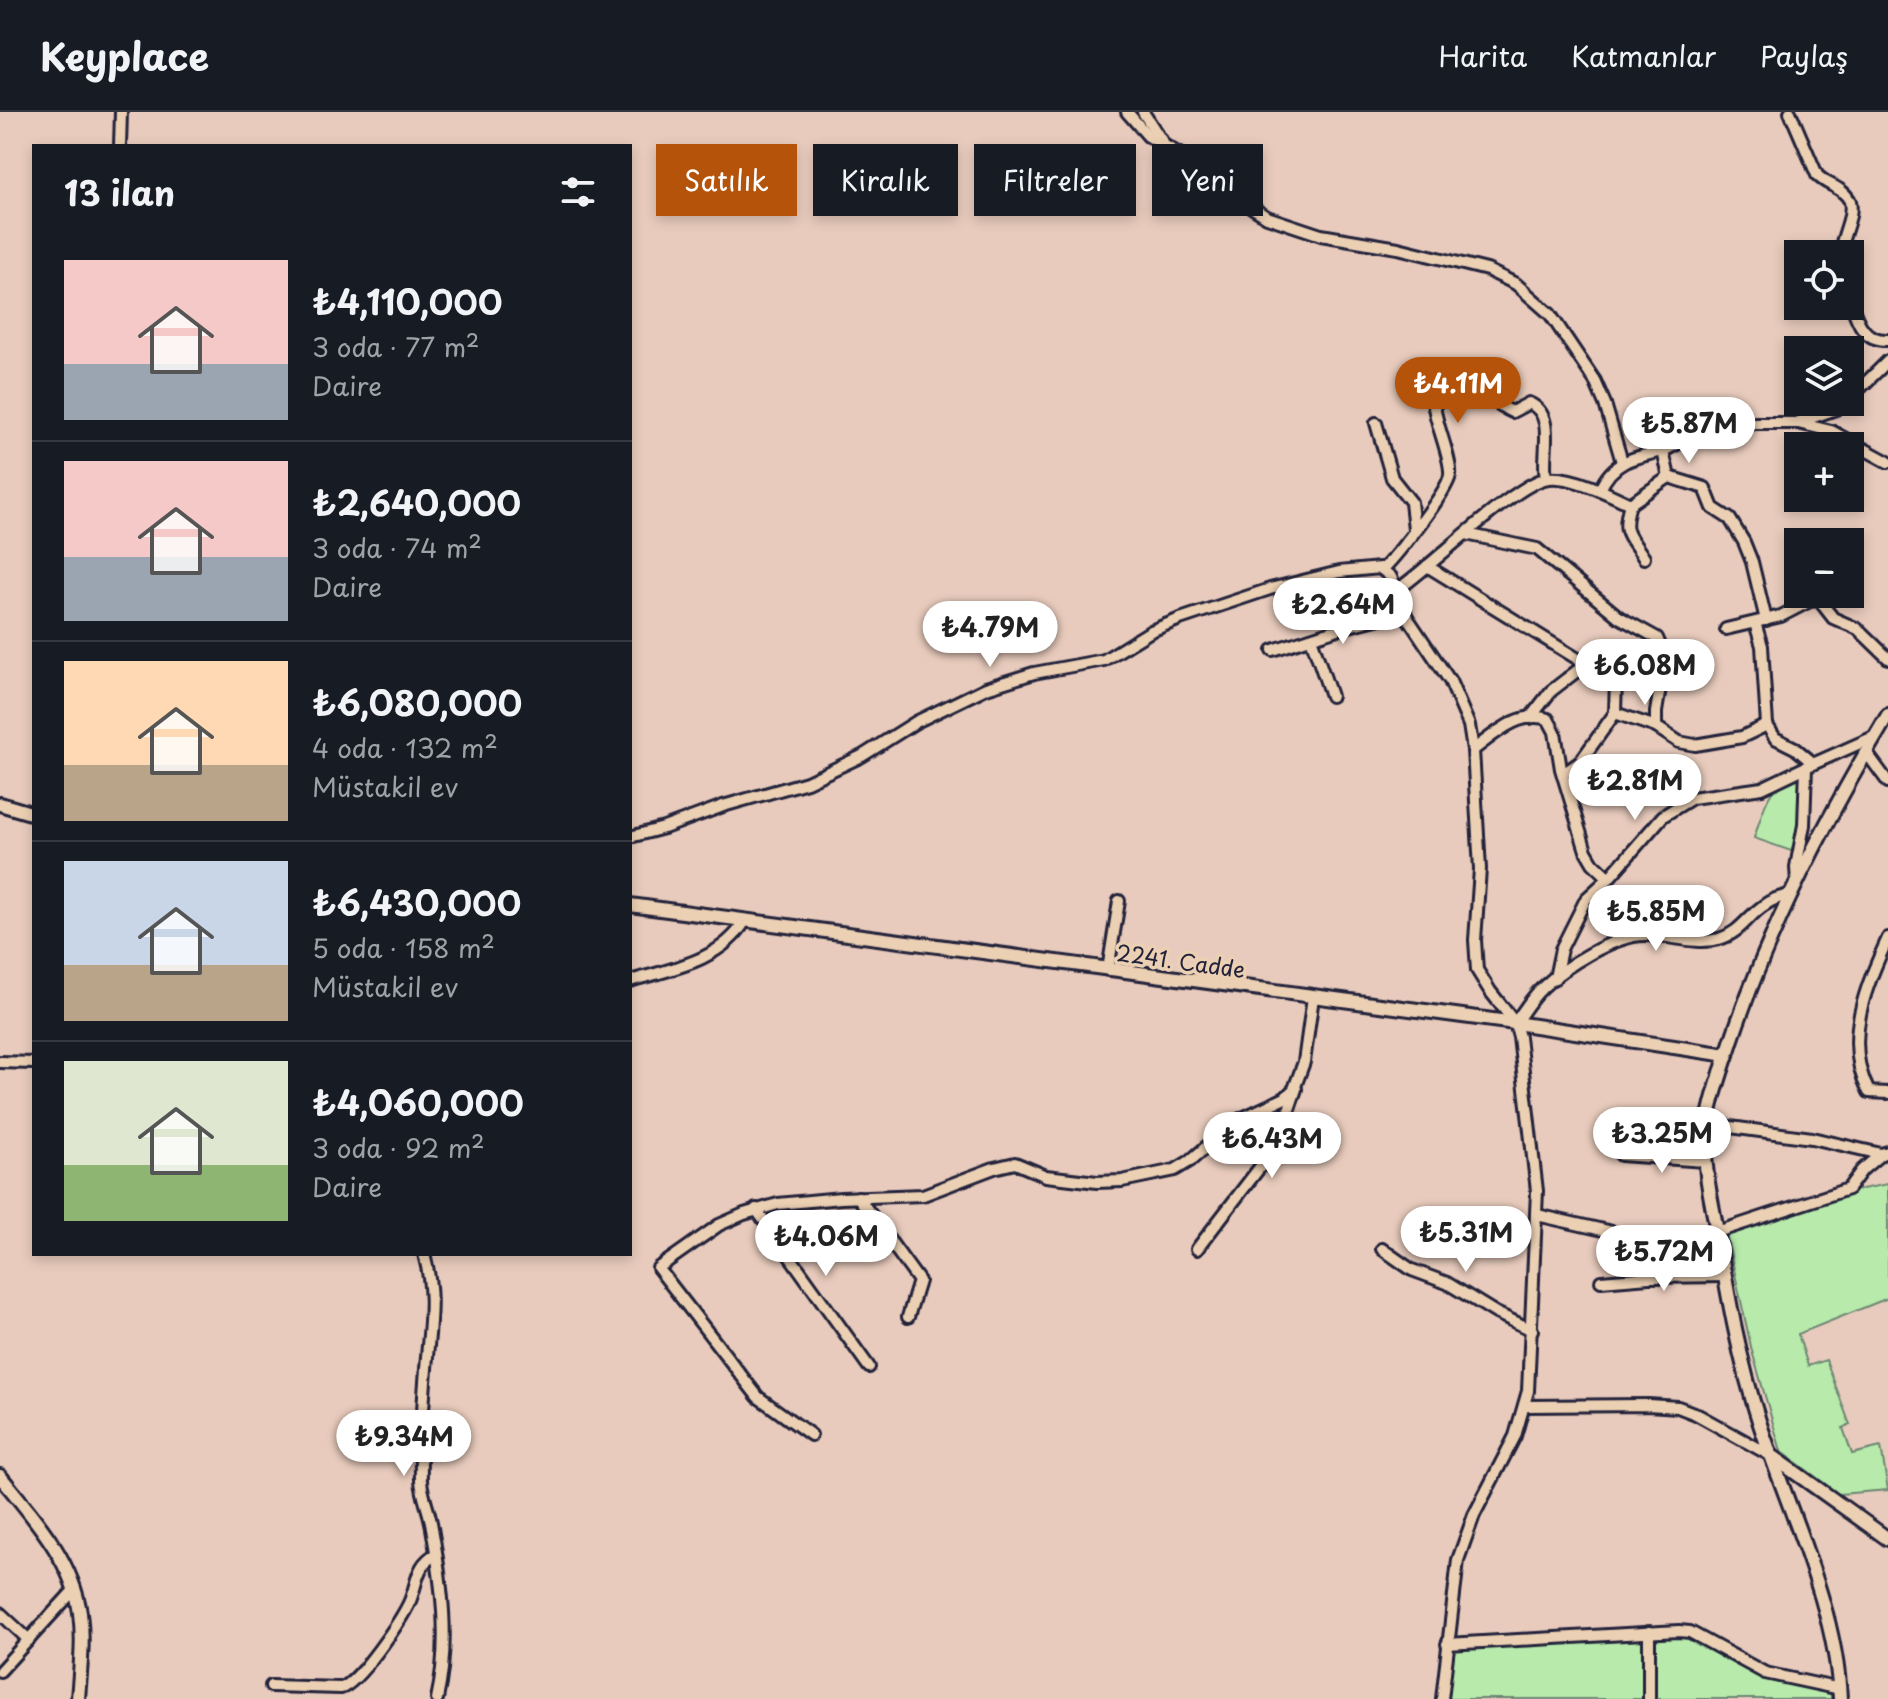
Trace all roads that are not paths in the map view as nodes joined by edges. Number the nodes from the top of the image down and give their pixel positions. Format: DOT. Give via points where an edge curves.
graph roads {
  1 [pos="121,112"];
  2 [pos="1127,112"];
  3 [pos="1143,112"];
  4 [pos="1790,112"];
  5 [pos="120,144"];
  6 [pos="1164,144"];
  7 [pos="1263,215"];
  8 [pos="1842,240"];
  9 [pos="1859,320"];
  10 [pos="1888,340"];
  11 [pos="1888,361"];
  12 [pos="1864,384"];
  13 [pos="1816,416"];
  14 [pos="1376,423"];
  15 [pos="1796,423"];
  16 [pos="1663,451"];
  17 [pos="1622,462"];
  18 [pos="1888,462"];
  19 [pos="1669,477"];
  20 [pos="1546,478"];
  21 [pos="1600,490"];
  22 [pos="1630,504"];
  23 [pos="1414,529"];
  24 [pos="1466,534"];
  25 [pos="1644,558"];
  26 [pos="1427,566"];
  27 [pos="1383,569"];
  28 [pos="1397,590"];
  29 [pos="1404,612"];
  30 [pos="1761,621"];
  31 [pos="1726,629"];
  32 [pos="1311,638"];
  33 [pos="1273,650"];
  34 [pos="1888,658"];
  35 [pos="1586,664"];
  36 [pos="1331,696"];
  37 [pos="1615,713"];
  38 [pos="1888,715"];
  39 [pos="1530,718"];
  40 [pos="1767,725"];
  41 [pos="1656,727"];
  42 [pos="1876,736"];
  43 [pos="1473,750"];
  44 [pos="1866,752"];
  45 [pos="1810,765"];
  46 [pos="1563,774"];
  47 [pos="1888,782"];
  48 [pos="0,804"];
  49 [pos="32,813"];
  50 [pos="632,836"];
  51 [pos="1609,878"];
  52 [pos="1794,888"];
  53 [pos="1119,901"];
  54 [pos="632,905"];
  55 [pos="745,921"];
  56 [pos="1888,938"];
  57 [pos="1108,970"];
  58 [pos="1555,978"];
  59 [pos="632,980"];
  60 [pos="1313,997"];
  61 [pos="1515,1023"];
  62 [pos="1727,1055"];
  63 [pos="0,1062"];
  64 [pos="32,1063"];
  65 [pos="1297,1084"];
  66 [pos="1888,1093"];
  67 [pos="1708,1124"];
  68 [pos="1884,1153"];
  69 [pos="1621,1155"];
  70 [pos="1705,1161"];
  71 [pos="858,1197"];
  72 [pos="756,1209"];
  73 [pos="1537,1215"];
  74 [pos="1717,1232"];
  75 [pos="1197,1249"];
  76 [pos="1382,1249"];
  77 [pos="424,1256"];
  78 [pos="1722,1257"];
  79 [pos="1725,1276"];
  80 [pos="1601,1281"];
  81 [pos="908,1317"];
  82 [pos="1532,1330"];
  83 [pos="869,1367"];
  84 [pos="1524,1406"];
  85 [pos="811,1435"];
  86 [pos="1772,1456"];
  87 [pos="0,1476"];
  88 [pos="1888,1539"];
  89 [pos="436,1554"];
  90 [pos="74,1590"];
  91 [pos="0,1613"];
  92 [pos="1649,1632"];
  93 [pos="29,1640"];
  94 [pos="1447,1644"];
  95 [pos="0,1671"];
  96 [pos="271,1686"];
  97 [pos="315,1693"];
  98 [pos="1840,1694"];
  99 [pos="78,1699"];
  100 [pos="437,1699"];
  101 [pos="1442,1699"];
  102 [pos="1649,1699"];
  1 -- 5 [label="street"];
  2 -- 6 [label="street" via="1141,130"];
  3 -- 6 [label="street"];
  4 -- 8 [label="street" via="1817,175 1850,201"];
  7 -- 17 [label="street" via="1321,235 1487,270 1523,288 1550,314 1595,381"];
  9 -- 10 [label="street" via="1866,335"];
  11 -- 12 [label="street"];
  13 -- 15 [label="street"];
  14 -- 23 [label="street" via="1392,478 1411,502"];
  15 -- 16 [label="street" via="1755,423 1687,439"];
  15 -- 18 [label="street" via="1831,431"];
  16 -- 17 [label="street"];
  16 -- 19 [label="street"];
  17 -- 21 [label="street"];
  19 -- 22 [label="street"];
  19 -- 30 [label="street" via="1705,488 1713,508 1730,519 1752,562"];
  20 -- 21 [label="street"];
  20 -- 23 [label="street" via="1546,429 1536,405 1526,403 1512,412 1469,381 1439,381 1432,402 1450,476"];
  20 -- 24 [label="street"];
  21 -- 22 [label="street"];
  22 -- 25 [label="street" via="1625,528"];
  23 -- 27 [label="street"];
  24 -- 26 [label="street"];
  24 -- 41 [label="street" via="1537,549 1619,617 1657,638 1663,669"];
  26 -- 28 [label="street"];
  26 -- 35 [label="street"];
  27 -- 28 [label="street"];
  27 -- 50 [label="street" via="1339,572 1189,615 1104,660 1034,673 972,694 816,779"];
  28 -- 29 [label="street"];
  29 -- 32 [label="street"];
  29 -- 43 [label="street" via="1450,681 1469,725"];
  30 -- 31 [label="street"];
  30 -- 34 [label="street" via="1819,600 1833,618 1858,629"];
  30 -- 40 [label="street"];
  32 -- 33 [label="street"];
  32 -- 36 [label="street"];
  35 -- 37 [label="street" via="1616,674"];
  35 -- 39 [label="street" via="1551,691"];
  37 -- 41 [label="street"];
  37 -- 46 [label="street" via="1580,762"];
  38 -- 42 [label="street"];
  39 -- 43 [label="street" via="1512,722"];
  39 -- 46 [label="street" via="1548,719 1553,725"];
  40 -- 41 [label="street" via="1742,737 1695,745"];
  40 -- 45 [label="street" via="1775,738 1795,748"];
  42 -- 44 [label="street"];
  42 -- 45 [label="street"];
  43 -- 61 [label="street" via="1480,869 1477,970"];
  44 -- 47 [label="street"];
  44 -- 52 [label="street"];
  45 -- 51 [label="street" via="1762,788 1683,801 1663,816"];
  45 -- 52 [label="street"];
  46 -- 51 [label="street" via="1586,851"];
  48 -- 49 [label="street"];
  51 -- 58 [label="street" via="1573,920"];
  52 -- 58 [label="street" via="1723,938 1632,936"];
  52 -- 62 [label="street"];
  53 -- 57 [label="street"];
  54 -- 55 [label="street, 2241. Cadde"];
  55 -- 57 [label="street, 2241. Cadde"];
  55 -- 59 [label="street" via="728,942 695,962"];
  56 -- 66 [label="street" via="1856,1022 1863,1081 1869,1092"];
  57 -- 60 [label="street, 2241. Cadde"];
  58 -- 61 [label="street"];
  60 -- 61 [label="street, 2241. Cadde"];
  60 -- 65 [label="street"];
  61 -- 62 [label="street, 2241. Cadde"];
  61 -- 73 [label="street"];
  62 -- 67 [label="street"];
  63 -- 64 [label="street"];
  65 -- 71 [label="street" via="1285,1098 1227,1128 1175,1170 1097,1182 1046,1176 1015,1163 923,1195"];
  65 -- 75 [label="street" via="1277,1145"];
  67 -- 68 [label="street"];
  67 -- 70 [label="street"];
  68 -- 74 [label="street" via="1848,1189"];
  69 -- 70 [label="street"];
  70 -- 74 [label="street"];
  71 -- 72 [label="street"];
  71 -- 81 [label="street" via="919,1281"];
  72 -- 83 [label="street"];
  72 -- 85 [label="street" via="719,1225 658,1268 758,1397"];
  73 -- 78 [label="street"];
  73 -- 82 [label="street"];
  74 -- 78 [label="street"];
  76 -- 82 [label="street" via="1412,1270 1447,1283"];
  77 -- 89 [label="street" via="433,1303 421,1480"];
  78 -- 79 [label="street"];
  79 -- 80 [label="street"];
  79 -- 86 [label="street" via="1748,1385"];
  82 -- 84 [label="street"];
  84 -- 86 [label="street" via="1678,1407"];
  84 -- 94 [label="street" via="1508,1452 1466,1536 1455,1575"];
  86 -- 88 [label="street"];
  86 -- 98 [label="street" via="1821,1600"];
  87 -- 90 [label="street" via="58,1554"];
  89 -- 97 [label="street" via="422,1563 409,1602 360,1675 346,1687"];
  89 -- 100 [label="street" via="444,1622"];
  90 -- 93 [label="street"];
  90 -- 99 [label="street" via="82,1641"];
  91 -- 93 [label="street"];
  92 -- 94 [label="street"];
  92 -- 98 [label="street" via="1690,1632 1765,1673"];
  92 -- 102 [label="street"];
  93 -- 95 [label="street"];
  94 -- 101 [label="street"];
  96 -- 97 [label="street"];
}
